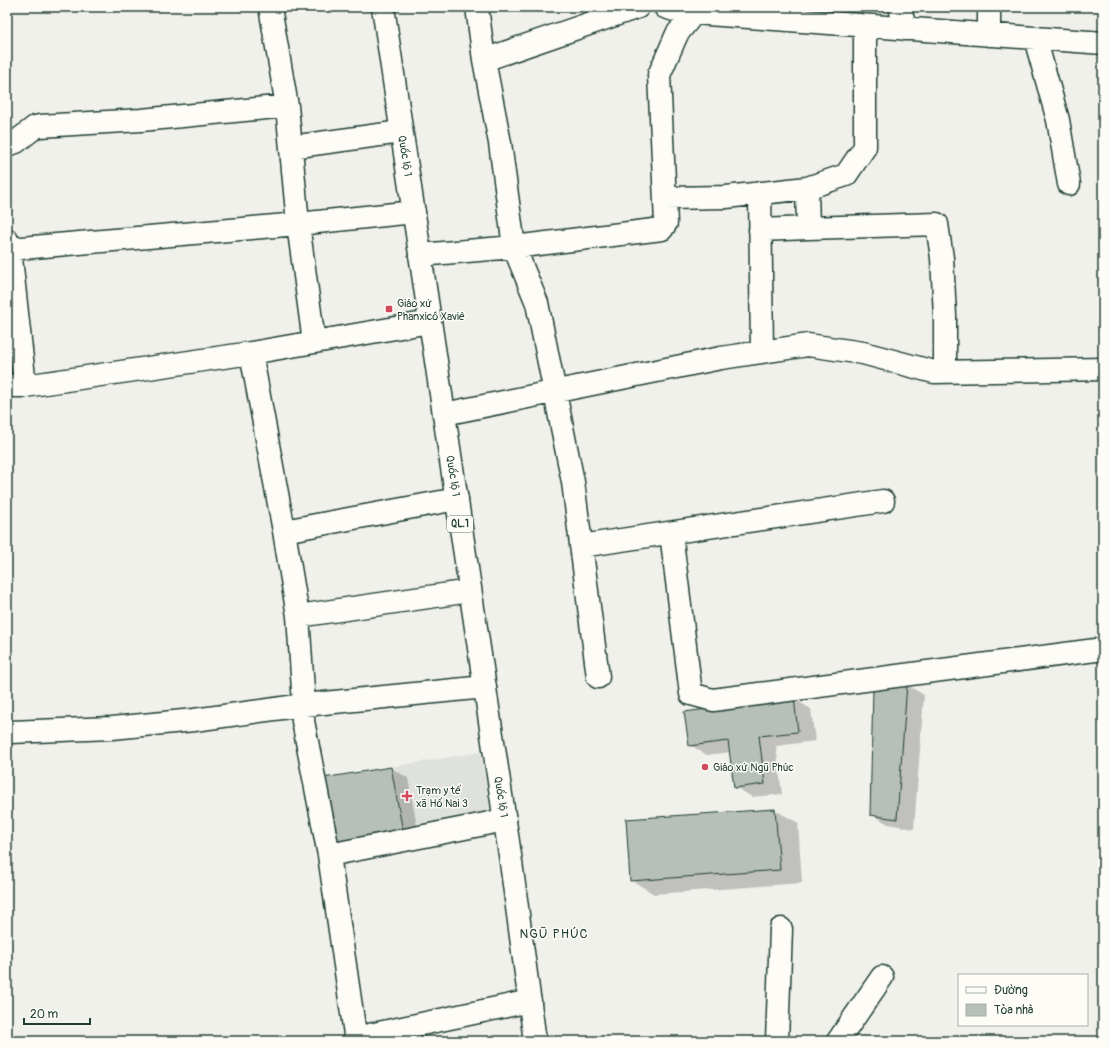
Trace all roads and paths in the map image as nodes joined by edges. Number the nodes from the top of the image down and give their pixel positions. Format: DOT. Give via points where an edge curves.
graph roads {
  1 [pos="270,7"];
  2 [pos="383,7"];
  3 [pos="477,7"];
  4 [pos="638,7"];
  5 [pos="665,7"];
  6 [pos="900,7"];
  7 [pos="989,7"];
  8 [pos="694,14"];
  9 [pos="865,26"];
  10 [pos="904,29"];
  11 [pos="989,35"];
  12 [pos="1035,38"];
  13 [pos="1103,43"];
  14 [pos="484,60"];
  15 [pos="287,106"];
  16 [pos="401,132"];
  17 [pos="7,145"];
  18 [pos="291,147"];
  19 [pos="1068,184"];
  20 [pos="807,188"];
  21 [pos="760,193"];
  22 [pos="665,198"];
  23 [pos="414,212"];
  24 [pos="298,224"];
  25 [pos="808,228"];
  26 [pos="760,230"];
  27 [pos="9,244"];
  28 [pos="514,247"];
  29 [pos="420,255"];
  30 [pos="430,322"];
  31 [pos="314,342"];
  32 [pos="762,352"];
  33 [pos="251,353"];
  34 [pos="1103,369"];
  35 [pos="945,372"];
  36 [pos="16,386"];
  37 [pos="555,392"];
  38 [pos="444,414"];
  39 [pos="457,499"];
  40 [pos="883,501"];
  41 [pos="284,531"];
  42 [pos="671,533"];
  43 [pos="581,546"];
  44 [pos="470,591"];
  45 [pos="298,616"];
  46 [pos="1103,649"];
  47 [pos="598,677"];
  48 [pos="485,687"];
  49 [pos="304,705"];
  50 [pos="7,733"];
  51 [pos="505,820"];
  52 [pos="329,855"];
  53 [pos="781,929"];
  54 [pos="882,977"];
  55 [pos="530,1001"];
  56 [pos="356,1039"];
  57 [pos="535,1041"];
  58 [pos="777,1041"];
  59 [pos="838,1041"];
  1 -- 15 [label="main road"];
  2 -- 16 [label="main road, Quốc lộ 1 / QL.1"];
  3 -- 14 [label="main road"];
  4 -- 14 [label="main road"];
  5 -- 8 [label="main road"];
  6 -- 10 [label="main road"];
  7 -- 11 [label="main road"];
  8 -- 9 [label="main road"];
  8 -- 22 [label="main road" via="677,34 659,75"];
  9 -- 10 [label="main road"];
  9 -- 20 [label="main road" via="865,147 846,175"];
  10 -- 11 [label="main road"];
  11 -- 12 [label="main road"];
  12 -- 13 [label="main road"];
  12 -- 19 [label="main road" via="1058,120"];
  14 -- 28 [label="main road" via="500,143"];
  15 -- 17 [label="main road" via="141,120 40,126"];
  15 -- 18 [label="main road"];
  16 -- 18 [label="main road"];
  16 -- 23 [label="main road, Quốc lộ 1 / QL.1"];
  18 -- 24 [label="main road"];
  20 -- 21 [label="main road"];
  20 -- 25 [label="main road"];
  21 -- 22 [label="main road"];
  21 -- 26 [label="main road"];
  22 -- 28 [label="main road" via="666,223 662,229"];
  23 -- 24 [label="main road"];
  23 -- 29 [label="main road, Quốc lộ 1 / QL.1"];
  24 -- 27 [label="main road"];
  24 -- 31 [label="main road"];
  25 -- 26 [label="main road"];
  25 -- 35 [label="main road" via="937,224 942,258"];
  26 -- 32 [label="main road"];
  27 -- 36 [label="main road"];
  28 -- 29 [label="main road"];
  28 -- 37 [label="main road" via="537,303"];
  29 -- 30 [label="main road, Quốc lộ 1 / QL.1"];
  30 -- 31 [label="main road"];
  30 -- 38 [label="main road, Quốc lộ 1 / QL.1"];
  31 -- 33 [label="main road"];
  32 -- 35 [label="main road" via="808,345 863,353 934,372"];
  32 -- 37 [label="main road"];
  33 -- 36 [label="main road"];
  33 -- 41 [label="main road"];
  34 -- 35 [label="main road"];
  37 -- 38 [label="main road"];
  37 -- 43 [label="main road" via="573,482"];
  38 -- 39 [label="main road, Quốc lộ 1 / QL.1"];
  39 -- 41 [label="main road"];
  39 -- 44 [label="main road, Quốc lộ 1 / QL.1"];
  40 -- 42 [label="main road"];
  41 -- 45 [label="main road"];
  42 -- 43 [label="main road"];
  42 -- 46 [label="main road" via="691,694 712,700"];
  43 -- 47 [label="main road"];
  44 -- 45 [label="main road"];
  44 -- 48 [label="main road, Quốc lộ 1 / QL.1"];
  45 -- 49 [label="main road"];
  48 -- 49 [label="main road"];
  48 -- 51 [label="main road, Quốc lộ 1 / QL.1"];
  49 -- 50 [label="main road" via="127,727"];
  49 -- 52 [label="main road" via="303,721"];
  51 -- 52 [label="main road"];
  51 -- 55 [label="main road, Quốc lộ 1 / QL.1"];
  52 -- 56 [label="main road"];
  53 -- 58 [label="main road"];
  54 -- 59 [label="main road"];
  55 -- 56 [label="main road"];
  55 -- 57 [label="main road, Quốc lộ 1 / QL.1"];
}
